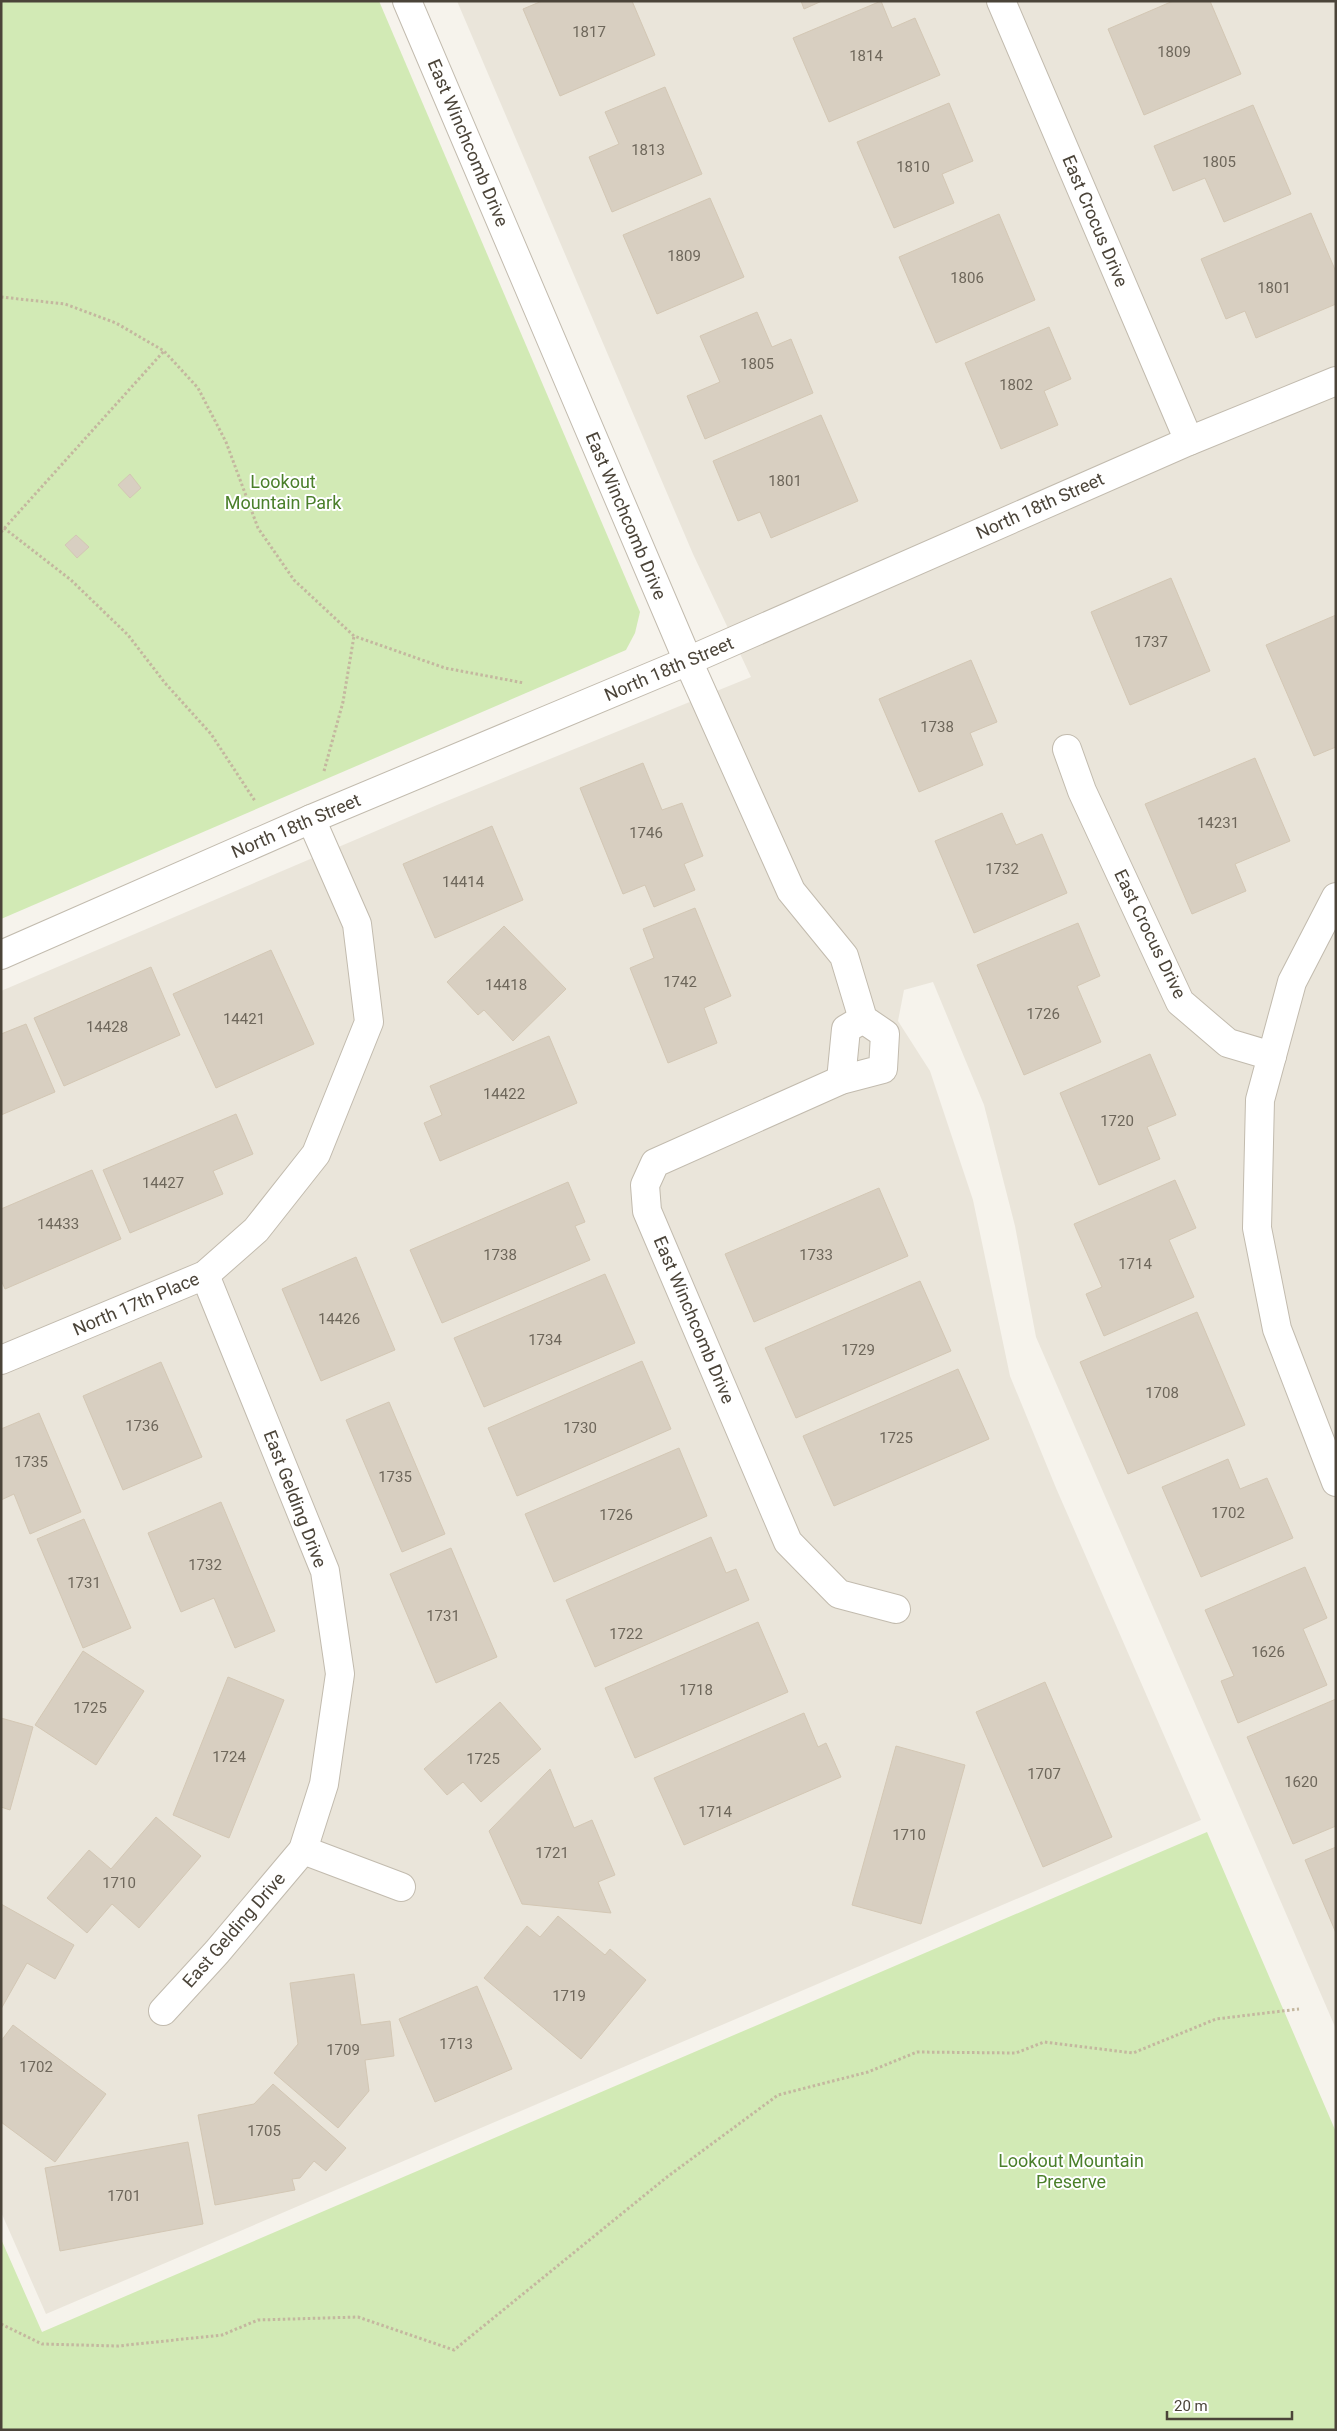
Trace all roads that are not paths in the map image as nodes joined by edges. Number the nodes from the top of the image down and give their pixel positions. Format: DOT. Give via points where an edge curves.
graph roads {
  1 [pos="407,1"];
  2 [pos="1001,1"];
  3 [pos="1336,380"];
  4 [pos="1189,441"];
  5 [pos="688,662"];
  6 [pos="1066,749"];
  7 [pos="311,819"];
  8 [pos="1336,897"];
  9 [pos="1,956"];
  10 [pos="863,1019"];
  11 [pos="1272,1056"];
  12 [pos="841,1080"];
  13 [pos="205,1275"];
  14 [pos="1,1360"];
  15 [pos="1336,1482"];
  16 [pos="896,1610"];
  17 [pos="303,1850"];
  18 [pos="401,1887"];
  19 [pos="163,2011"];
  1 -- 5 [label="street, East Winchcomb Drive"];
  2 -- 4 [label="street, East Crocus Drive"];
  3 -- 4 [label="street, North 18th Street"];
  4 -- 5 [label="street, North 18th Street"];
  5 -- 7 [label="street, North 18th Street"];
  5 -- 10 [label="street, East Winchcomb Drive" via="791,890 844,956"];
  6 -- 11 [label="street, East Crocus Drive" via="1082,791 1180,1002 1228,1043"];
  7 -- 9 [label="street, North 18th Street"];
  7 -- 13 [label="street, North 17th Place" via="357,924 370,1022 316,1154 256,1230"];
  8 -- 11 [label="street" via="1292,982"];
  10 -- 12 [label="street" via="846,1029"];
  10 -- 12 [label="street, East Winchcomb Drive" via="885,1034 883,1069"];
  11 -- 15 [label="street" via="1260,1100 1257,1228 1277,1329"];
  12 -- 16 [label="street, East Winchcomb Drive" via="655,1163 645,1186 648,1211 788,1542 839,1594"];
  13 -- 14 [label="street, North 17th Place"];
  13 -- 17 [label="street, East Gelding Drive" via="325,1571 340,1674 324,1784"];
  17 -- 18 [label="street"];
  17 -- 19 [label="street, East Gelding Drive"];
}
